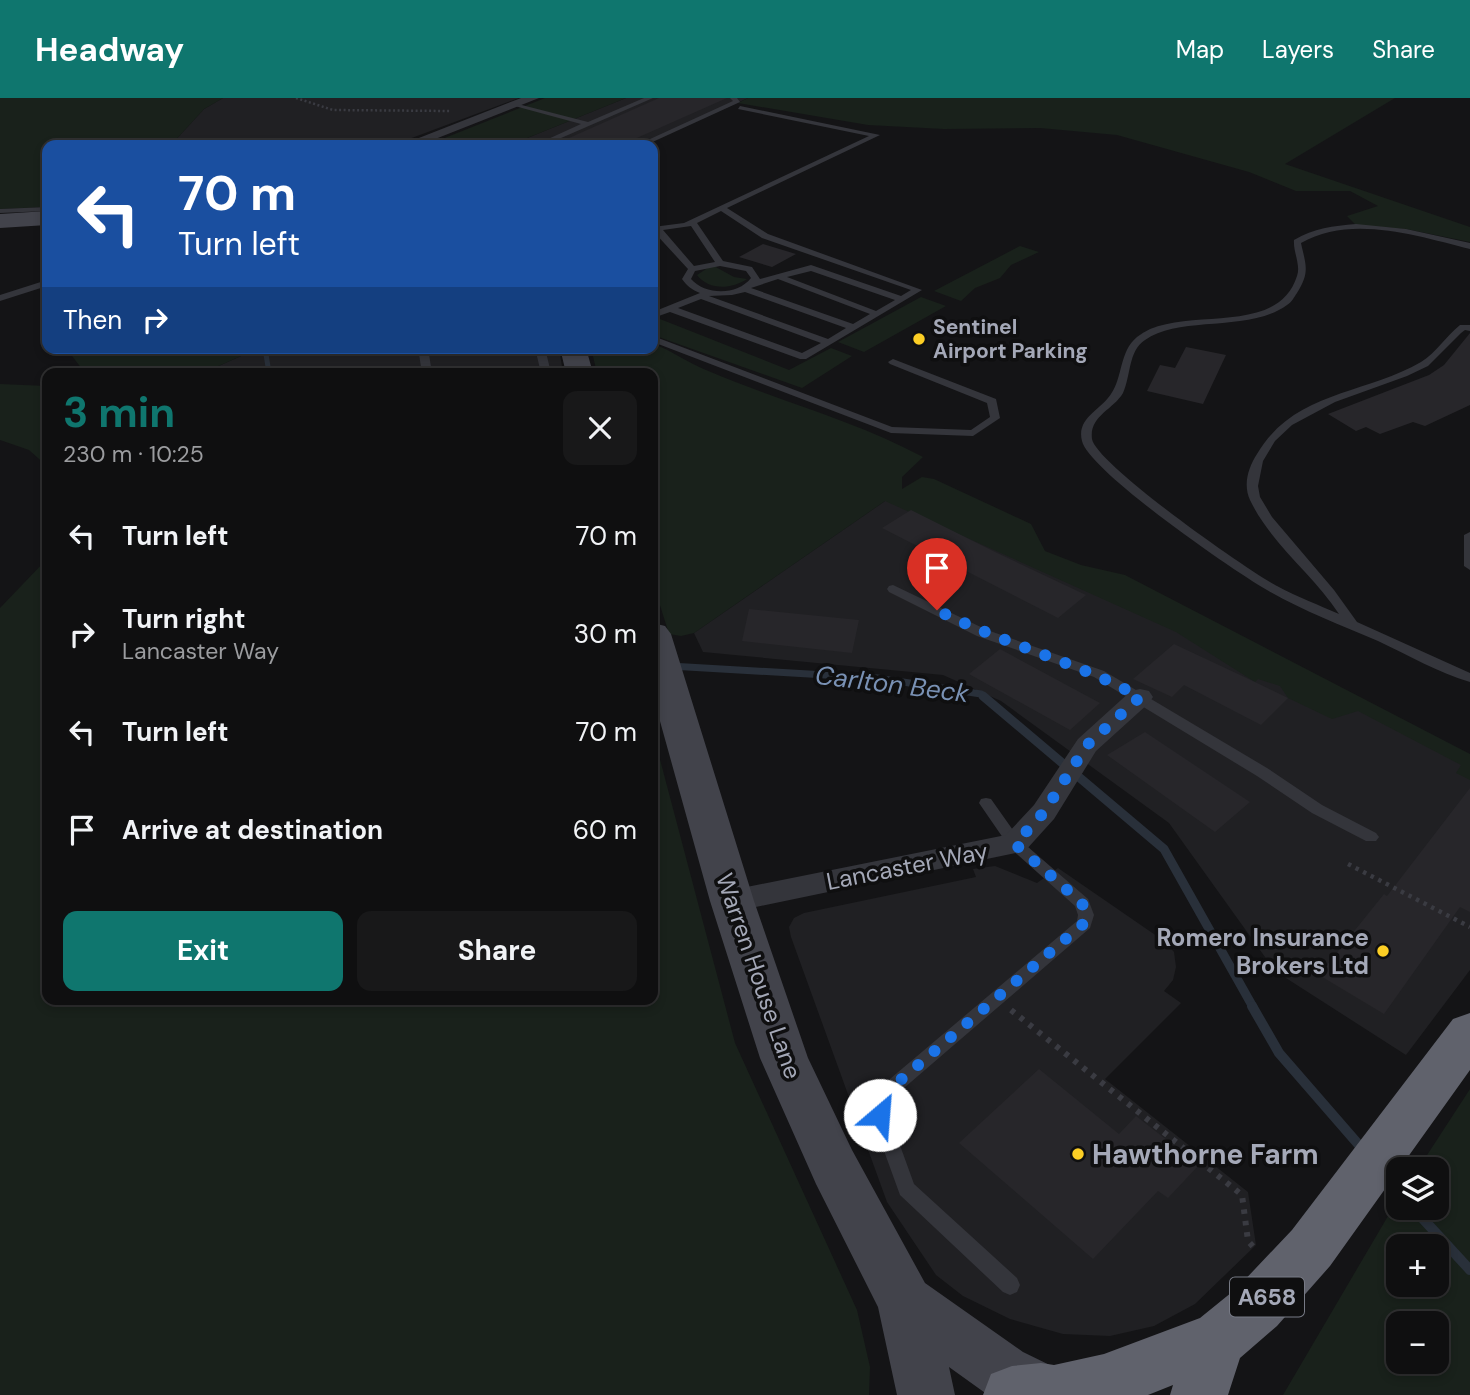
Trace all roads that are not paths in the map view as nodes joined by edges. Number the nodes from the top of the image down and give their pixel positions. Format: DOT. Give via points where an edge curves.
graph roads {
  1 [pos="533,98"];
  2 [pos="650,98"];
  3 [pos="733,98"];
  4 [pos="514,106"];
  5 [pos="740,108"];
  6 [pos="588,124"];
  7 [pos="422,140"];
  8 [pos="551,140"];
  9 [pos="652,140"];
  10 [pos="720,208"];
  11 [pos="42,209"];
  12 [pos="0,211"];
  13 [pos="42,218"];
  14 [pos="0,221"];
  15 [pos="689,223"];
  16 [pos="658,228"];
  17 [pos="658,232"];
  18 [pos="1470,246"];
  19 [pos="720,262"];
  20 [pos="692,270"];
  21 [pos="779,277"];
  22 [pos="754,283"];
  23 [pos="42,285"];
  24 [pos="744,289"];
  25 [pos="706,294"];
  26 [pos="0,298"];
  27 [pos="901,299"];
  28 [pos="671,309"];
  29 [pos="658,313"];
  30 [pos="877,314"];
  31 [pos="853,327"];
  32 [pos="1470,328"];
  33 [pos="658,341"];
  34 [pos="828,342"];
  35 [pos="893,362"];
  36 [pos="1470,535"];
  37 [pos="1470,566"];
  38 [pos="893,589"];
  39 [pos="1352,624"];
  40 [pos="658,651"];
  41 [pos="1470,678"];
  42 [pos="1140,697"];
  43 [pos="986,803"];
  44 [pos="1371,837"];
  45 [pos="1015,844"];
  46 [pos="732,901"];
  47 [pos="1470,1034"];
  48 [pos="1010,1285"];
  49 [pos="905,1302"];
  50 [pos="1218,1340"];
  51 [pos="1042,1394"];
  52 [pos="926,1395"];
  53 [pos="1199,1395"];
  1 -- 4 [label="street"];
  2 -- 6 [label="lane"];
  3 -- 9 [label="lane" via="737,102"];
  4 -- 6 [label="lane"];
  4 -- 7 [label="street"];
  5 -- 10 [label="lane" via="876,135"];
  6 -- 8 [label="lane"];
  10 -- 15 [label="lane"];
  10 -- 27 [label="lane" via="765,236 918,289"];
  11 -- 12 [label="lane"];
  13 -- 14 [label="street"];
  15 -- 16 [label="lane"];
  15 -- 19 [label="lane"];
  17 -- 20 [label="lane"];
  18 -- 39 [label="lane" via="1355,227 1307,233 1297,242 1301,279 1287,301 1243,318 1164,328 1141,338 1131,349 1118,391 1092,417 1087,429 1087,442 1101,461 1150,504 1271,588"];
  19 -- 20 [label="lane"];
  19 -- 22 [label="lane" via="749,269 756,278"];
  20 -- 25 [label="lane" via="687,274 689,284"];
  21 -- 22 [label="lane"];
  21 -- 27 [label="lane" via="811,268"];
  21 -- 30 [label="lane"];
  22 -- 24 [label="lane"];
  23 -- 26 [label="lane"];
  24 -- 25 [label="lane"];
  24 -- 31 [label="lane"];
  25 -- 28 [label="lane"];
  25 -- 34 [label="lane"];
  27 -- 30 [label="lane"];
  28 -- 29 [label="lane"];
  28 -- 34 [label="lane" via="803,357"];
  30 -- 31 [label="lane"];
  31 -- 34 [label="lane"];
  32 -- 39 [label="lane" via="1463,327 1447,338 1428,362 1300,416 1277,434 1250,480 1256,500 1272,524 1336,596"];
  33 -- 35 [label="lane" via="891,430 973,433 995,418 992,401"];
  36 -- 37 [label="lane"];
  38 -- 42 [label="lane" via="982,633 1099,674"];
  39 -- 41 [label="lane"];
  40 -- 46 [label="street, Warren House Lane"];
  42 -- 44 [label="lane" via="1317,809"];
  42 -- 45 [label="street, Lancaster Way" via="1087,745 1044,812"];
  43 -- 45 [label="lane"];
  45 -- 46 [label="street, Lancaster Way"];
  45 -- 48 [label="lane" via="1076,897 1086,915 1083,924 890,1089 880,1115 908,1189"];
  46 -- 49 [label="street, Warren House Lane" via="784,1058 834,1167"];
  47 -- 50 [label="highway, A658" via="1289,1255 1257,1307"];
  49 -- 51 [label="street, Warren House Lane"];
  49 -- 52 [label="street, Warren House Lane"];
  50 -- 51 [label="highway, A658" via="1104,1383"];
  50 -- 53 [label="highway, A658"];
}
